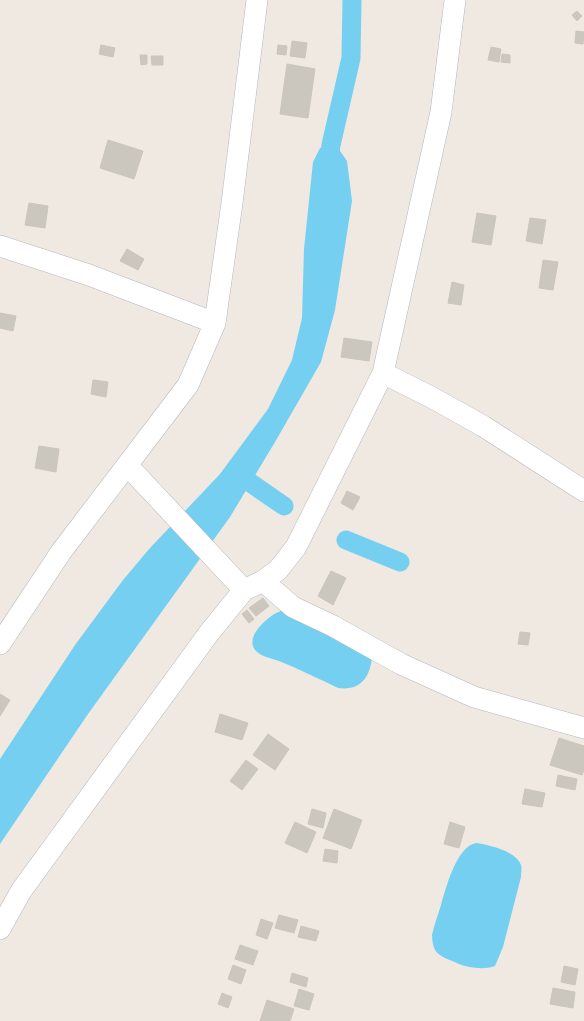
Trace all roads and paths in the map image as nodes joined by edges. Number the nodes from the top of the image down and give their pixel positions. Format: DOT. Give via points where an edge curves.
graph roads {
  1 [pos="257,0"];
  2 [pos="455,0"];
  3 [pos="0,246"];
  4 [pos="215,323"];
  5 [pos="383,373"];
  6 [pos="127,465"];
  7 [pos="584,491"];
  8 [pos="263,581"];
  9 [pos="244,590"];
  10 [pos="0,644"];
  11 [pos="584,728"];
  12 [pos="0,929"];
  1 -- 4 [label="street"];
  2 -- 5 [label="street" via="441,112"];
  3 -- 4 [label="street" via="89,275"];
  4 -- 6 [label="street" via="188,384"];
  5 -- 7 [label="street" via="483,426"];
  5 -- 8 [label="street" via="296,547 278,570"];
  6 -- 9 [label="street"];
  6 -- 10 [label="street" via="61,552"];
  8 -- 9 [label="street"];
  8 -- 11 [label="street" via="293,607 407,667 474,697"];
  9 -- 12 [label="street" via="209,633 21,891"];
}
